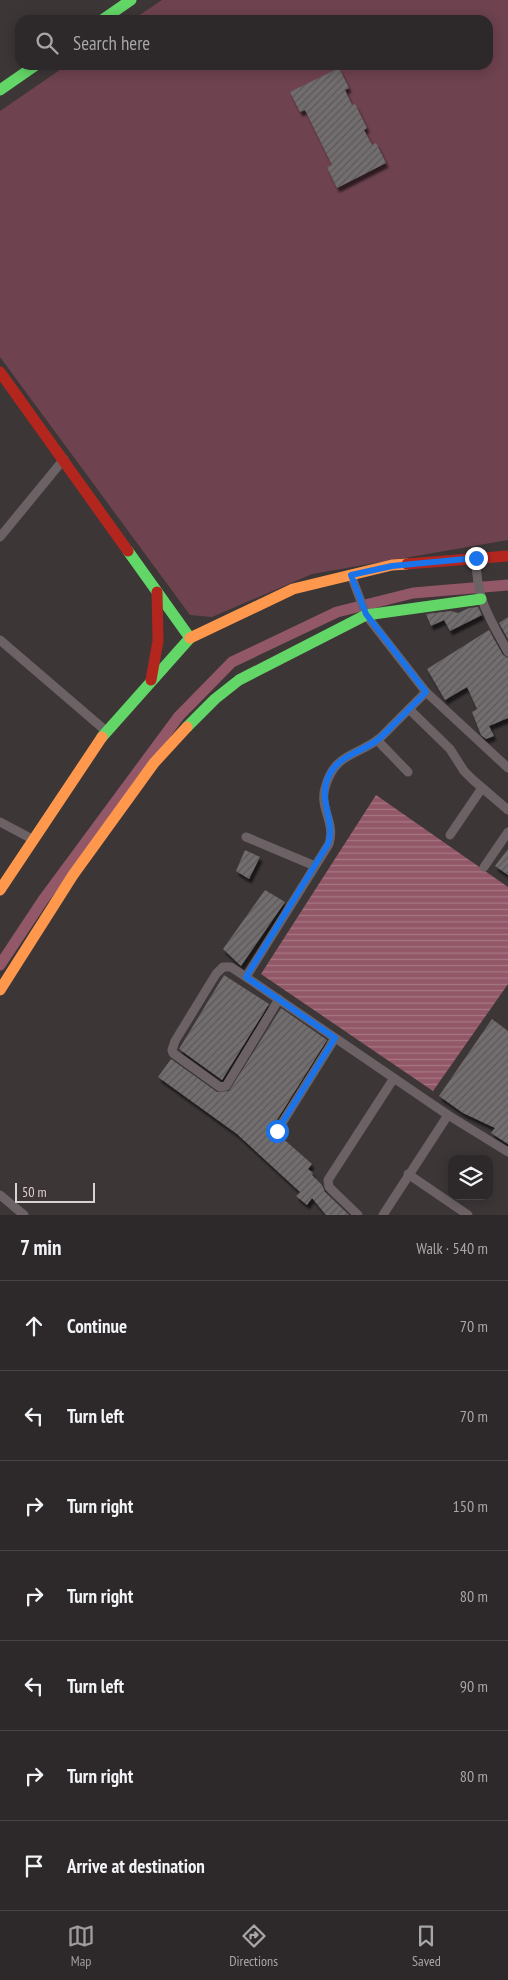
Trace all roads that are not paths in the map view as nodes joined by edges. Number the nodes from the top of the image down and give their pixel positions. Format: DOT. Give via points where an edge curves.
graph roads {
  1 [pos="131,0"];
  2 [pos="109,15"];
  3 [pos="29,70"];
  4 [pos="0,90"];
  5 [pos="0,372"];
  6 [pos="64,459"];
  7 [pos="0,537"];
  8 [pos="508,556"];
  9 [pos="476,558"];
  10 [pos="351,575"];
  11 [pos="157,591"];
  12 [pos="480,596"];
  13 [pos="365,611"];
  14 [pos="190,638"];
  15 [pos="0,640"];
  16 [pos="508,652"];
  17 [pos="151,682"];
  18 [pos="426,692"];
  19 [pos="408,709"];
  20 [pos="106,731"];
  21 [pos="377,740"];
  22 [pos="508,768"];
  23 [pos="408,772"];
  24 [pos="482,788"];
  25 [pos="508,810"];
  26 [pos="0,822"];
  27 [pos="508,832"];
  28 [pos="450,835"];
  29 [pos="246,837"];
  30 [pos="34,840"];
  31 [pos="315,866"];
  32 [pos="484,867"];
  33 [pos="0,890"];
  34 [pos="246,977"];
  35 [pos="0,990"];
  36 [pos="279,1000"];
  37 [pos="335,1038"];
  38 [pos="394,1078"];
  39 [pos="448,1115"];
  40 [pos="277,1131"];
  41 [pos="508,1152"];
  42 [pos="408,1174"];
  43 [pos="0,1195"];
  44 [pos="24,1215"];
  45 [pos="358,1215"];
  46 [pos="383,1215"];
  47 [pos="468,1215"];
  1 -- 2 [label="street"];
  3 -- 4 [label="street"];
  5 -- 6 [label="street"];
  6 -- 7 [label="street"];
  6 -- 11 [label="street"];
  8 -- 9 [label="street"];
  9 -- 10 [label="street" via="392,566"];
  9 -- 12 [label="street"];
  10 -- 13 [label="street"];
  10 -- 14 [label="street" via="293,588"];
  11 -- 14 [label="street"];
  11 -- 17 [label="street" via="158,641"];
  12 -- 13 [label="street"];
  12 -- 16 [label="street"];
  13 -- 18 [label="street"];
  13 -- 35 [label="street" via="239,680 181,733 154,763 73,875"];
  14 -- 17 [label="street"];
  15 -- 20 [label="street"];
  17 -- 20 [label="street"];
  18 -- 19 [label="street"];
  18 -- 22 [label="street"];
  19 -- 21 [label="street"];
  19 -- 24 [label="street" via="450,749 464,771"];
  20 -- 30 [label="street"];
  21 -- 23 [label="street"];
  21 -- 31 [label="street" via="338,762 327,780 324,794 331,835"];
  24 -- 25 [label="street"];
  24 -- 28 [label="street"];
  26 -- 30 [label="street"];
  27 -- 32 [label="street"];
  29 -- 31 [label="street"];
  30 -- 33 [label="street"];
  31 -- 34 [label="street"];
  34 -- 36 [label="street"];
  34 -- 36 [label="street" via="228,966 216,974 175,1041 172,1050 178,1058 220,1087 226,1086"];
  36 -- 37 [label="street"];
  37 -- 38 [label="street"];
  37 -- 40 [label="street"];
  38 -- 39 [label="street"];
  38 -- 45 [label="street" via="328,1180 329,1187"];
  39 -- 41 [label="street"];
  39 -- 42 [label="street"];
  42 -- 46 [label="street"];
  42 -- 47 [label="street"];
  43 -- 44 [label="street"];
}
